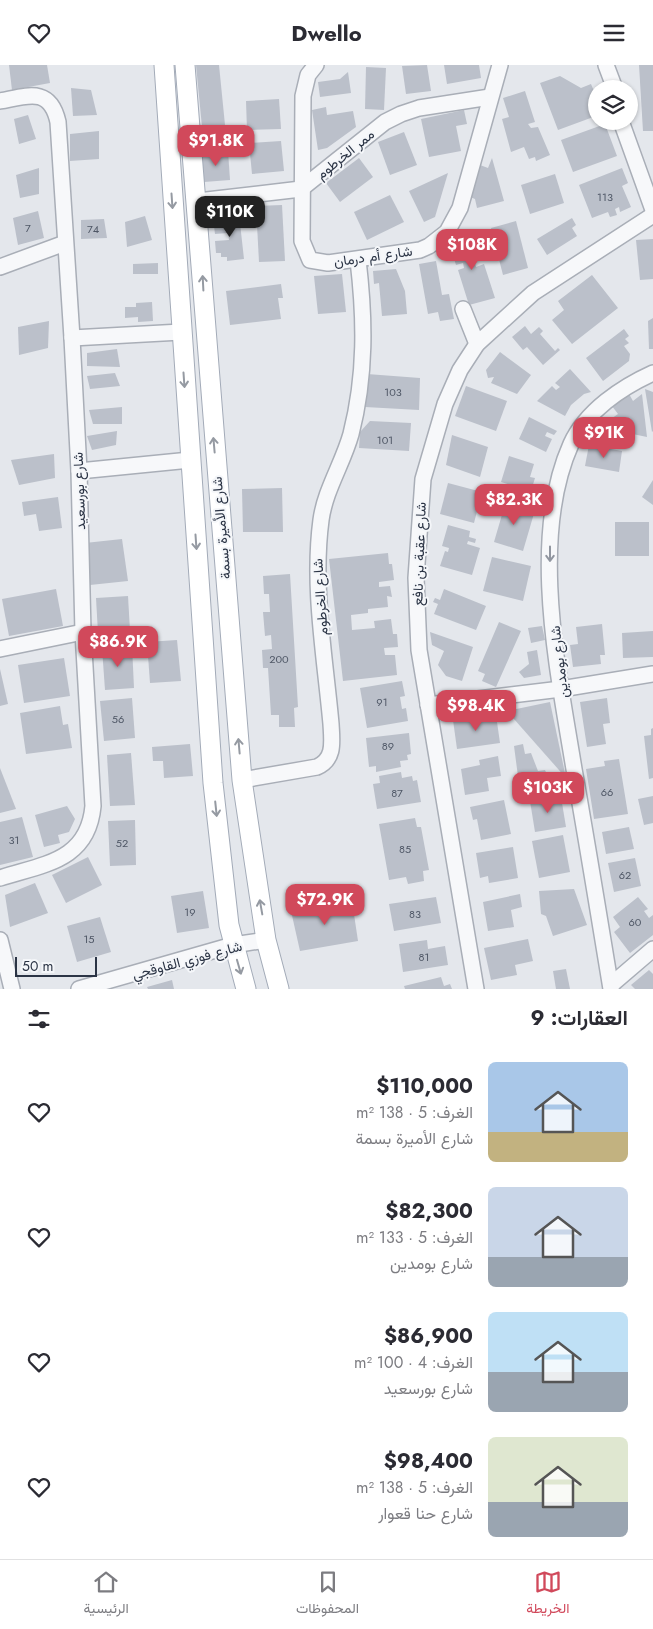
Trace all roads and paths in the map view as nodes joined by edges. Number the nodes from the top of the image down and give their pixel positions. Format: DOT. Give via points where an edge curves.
graph roads {
  1 [pos="164,65"];
  2 [pos="185,65"];
  3 [pos="316,65"];
  4 [pos="500,65"];
  5 [pos="600,65"];
  6 [pos="606,65"];
  7 [pos="606,80"];
  8 [pos="612,80"];
  9 [pos="490,97"];
  10 [pos="0,101"];
  11 [pos="624,130"];
  12 [pos="631,130"];
  13 [pos="301,189"];
  14 [pos="653,192"];
  15 [pos="198,201"];
  16 [pos="653,210"];
  17 [pos="653,215"];
  18 [pos="65,243"];
  19 [pos="358,260"];
  20 [pos="0,267"];
  21 [pos="463,309"];
  22 [pos="181,332"];
  23 [pos="72,338"];
  24 [pos="477,343"];
  25 [pos="653,373"];
  26 [pos="190,460"];
  27 [pos="79,471"];
  28 [pos="83,632"];
  29 [pos="0,649"];
  30 [pos="653,673"];
  31 [pos="561,689"];
  32 [pos="428,705"];
  33 [pos="242,781"];
  34 [pos="0,878"];
  35 [pos="0,940"];
  36 [pos="266,940"];
  37 [pos="233,945"];
  38 [pos="653,949"];
  39 [pos="123,983"];
  40 [pos="611,987"];
  41 [pos="12,989"];
  42 [pos="79,989"];
  43 [pos="246,989"];
  44 [pos="279,989"];
  45 [pos="476,989"];
  1 -- 22 [label="main road, شارع الأميرة بسمة, one-way"];
  2 -- 15 [label="main road, شارع الأميرة بسمة"];
  3 -- 13 [label="street" via="308,75 303,96"];
  4 -- 9 [label="street, شارع أم درمان"];
  5 -- 7 [label="street"];
  6 -- 8 [label="street"];
  9 -- 13 [label="street, ممر الخرطوم" via="401,114 385,122"];
  9 -- 19 [label="street, شارع أم درمان" via="460,208 447,232 420,250"];
  10 -- 18 [label="street, شارع بورسعيد" via="44,97 55,111"];
  11 -- 16 [label="street"];
  12 -- 14 [label="street"];
  13 -- 15 [label="street"];
  13 -- 19 [label="street, شارع أم درمان" via="302,241 310,259 328,263"];
  33 -- 15 [label="main road, شارع الأميرة بسمة, one-way" via="206,341"];
  17 -- 24 [label="street, شارع عقبة بن نافع" via="533,293"];
  18 -- 20 [label="street"];
  18 -- 23 [label="street, شارع بورسعيد"];
  19 -- 33 [label="street, شارع الخرطوم" via="365,330 362,376 351,432 322,509 317,561 332,746 327,761 317,767"];
  21 -- 24 [label="street"];
  22 -- 23 [label="street"];
  22 -- 26 [label="main road, شارع الأميرة بسمة, one-way"];
  23 -- 27 [label="street, شارع بورسعيد"];
  24 -- 32 [label="street, شارع عقبة بن نافع" via="460,369 444,404 423,479 416,579 419,650"];
  25 -- 31 [label="street, شارع بومدين, one-way" via="618,393 587,421 572,442 563,465 553,504 550,553 550,588"];
  26 -- 27 [label="street"];
  26 -- 37 [label="main road, شارع الأميرة بسمة, one-way" via="213,783"];
  27 -- 28 [label="street, شارع بورسعيد"];
  28 -- 29 [label="street"];
  28 -- 34 [label="street, شارع بورسعيد" via="93,806 89,828 81,844 66,855"];
  30 -- 31 [label="street"];
  31 -- 32 [label="street"];
  31 -- 40 [label="street, شارع بومدين"];
  32 -- 45 [label="street, شارع عقبة بن نافع"];
  36 -- 33 [label="main road, شارع الأميرة بسمة, one-way"];
  35 -- 41 [label="street"];
  36 -- 37 [label="street, شارع فوزي القاوقجي"];
  36 -- 44 [label="main road, شارع الأميرة بسمة"];
  37 -- 39 [label="street, شارع فوزي القاوقجي"];
  37 -- 43 [label="main road, شارع الأميرة بسمة, one-way"];
  38 -- 40 [label="street"];
  39 -- 42 [label="street, شارع فوزي القاوقجي"];
}
